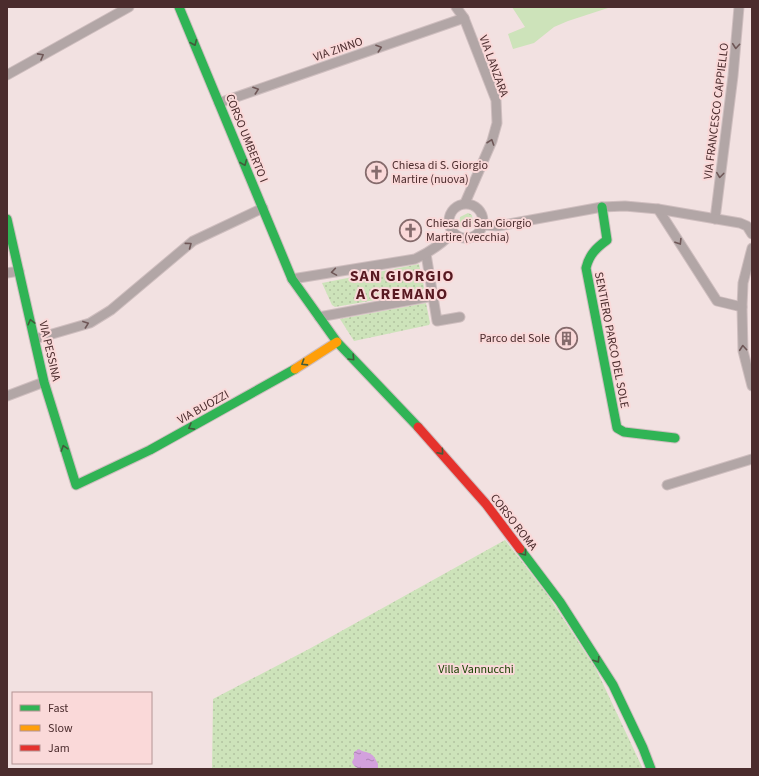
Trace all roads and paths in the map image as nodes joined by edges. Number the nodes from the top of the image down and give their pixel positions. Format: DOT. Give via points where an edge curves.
graph roads {
  1 [pos="129,7"];
  2 [pos="179,7"];
  3 [pos="456,7"];
  4 [pos="739,7"];
  5 [pos="464,18"];
  6 [pos="7,75"];
  7 [pos="220,103"];
  8 [pos="465,203"];
  9 [pos="602,207"];
  10 [pos="263,208"];
  11 [pos="658,209"];
  12 [pos="7,219"];
  13 [pos="715,219"];
  14 [pos="483,225"];
  15 [pos="453,232"];
  16 [pos="752,234"];
  17 [pos="752,248"];
  18 [pos="426,254"];
  19 [pos="16,258"];
  20 [pos="7,260"];
  21 [pos="19,271"];
  22 [pos="7,273"];
  23 [pos="292,278"];
  24 [pos="433,296"];
  25 [pos="742,307"];
  26 [pos="319,317"];
  27 [pos="460,317"];
  28 [pos="36,339"];
  29 [pos="337,342"];
  30 [pos="44,382"];
  31 [pos="752,386"];
  32 [pos="7,396"];
  33 [pos="675,438"];
  34 [pos="752,459"];
  35 [pos="76,485"];
  36 [pos="666,485"];
  37 [pos="651,769"];
  6 -- 1 [label="street, one-way"];
  2 -- 7 [label="street, CORSO UMBERTO I, one-way"];
  3 -- 5 [label="street, VIA LANZARA"];
  4 -- 13 [label="street, VIA FRANCESCO CAPPIELLO, one-way" via="734,76"];
  7 -- 5 [label="street, VIA ZINNO, one-way"];
  8 -- 5 [label="street, VIA LANZARA, one-way" via="492,141 497,123 496,100"];
  7 -- 10 [label="street, CORSO UMBERTO I, one-way"];
  8 -- 14 [label="street" via="472,204 482,212"];
  8 -- 15 [label="street" via="456,206 450,214 449,224"];
  9 -- 11 [label="street"];
  9 -- 14 [label="street" via="498,226"];
  9 -- 33 [label="street, SENTIERO PARCO DEL SOLE" via="607,240 593,250 586,268 618,428 624,432"];
  10 -- 23 [label="street, CORSO UMBERTO I"];
  28 -- 10 [label="street, one-way" via="90,323 111,310 193,241"];
  11 -- 13 [label="street"];
  11 -- 25 [label="street, one-way" via="717,301"];
  12 -- 19 [label="street, VIA PESSINA"];
  13 -- 16 [label="street" via="740,223 747,226"];
  14 -- 15 [label="street" via="474,237 459,237"];
  15 -- 18 [label="street" via="444,242"];
  17 -- 25 [label="street" via="743,283"];
  18 -- 23 [label="street, one-way" via="415,259"];
  18 -- 24 [label="street"];
  19 -- 20 [label="street"];
  19 -- 21 [label="street, VIA PESSINA"];
  21 -- 22 [label="street"];
  28 -- 21 [label="street, VIA PESSINA, one-way"];
  23 -- 26 [label="street, CORSO UMBERTO I"];
  24 -- 26 [label="street"];
  24 -- 27 [label="street" via="437,321"];
  31 -- 25 [label="street, one-way" via="743,352"];
  26 -- 29 [label="street, CORSO ROMA"];
  28 -- 30 [label="street, VIA PESSINA"];
  29 -- 35 [label="street, VIA BUOZZI, one-way" via="280,378 150,450"];
  29 -- 37 [label="street, CORSO ROMA, one-way" via="433,443 486,504 560,602 613,685"];
  30 -- 32 [label="street"];
  35 -- 30 [label="street, VIA PESSINA, one-way"];
  34 -- 36 [label="street"];
}
